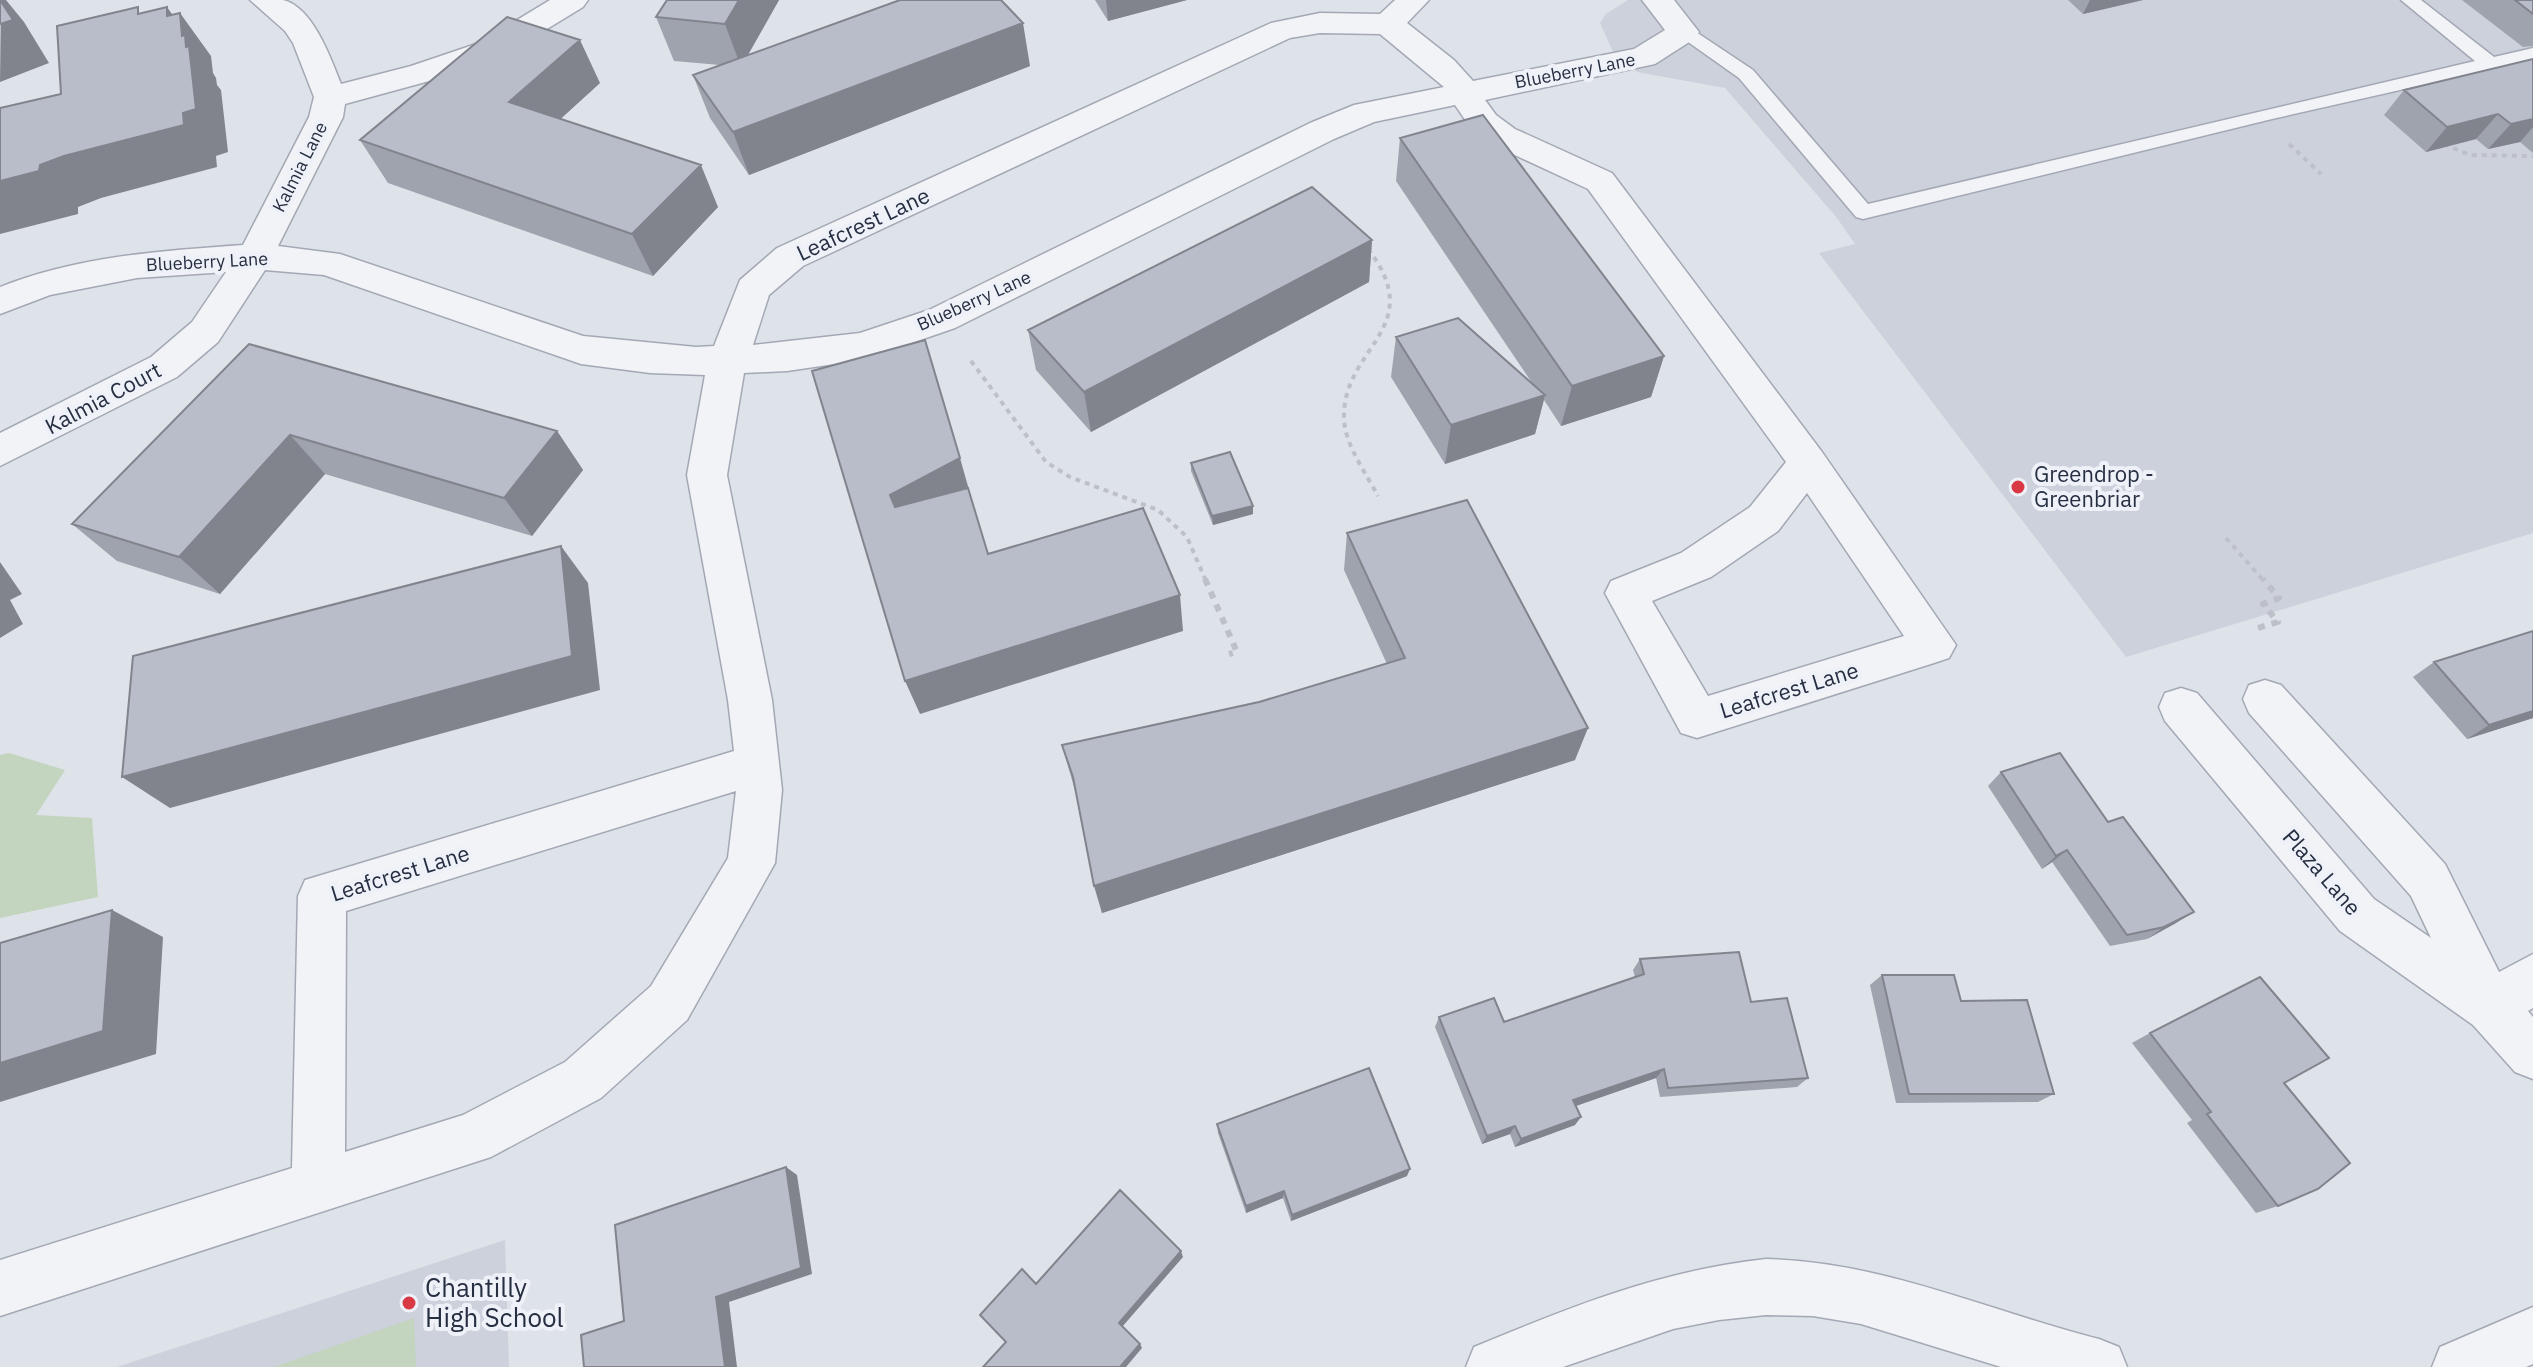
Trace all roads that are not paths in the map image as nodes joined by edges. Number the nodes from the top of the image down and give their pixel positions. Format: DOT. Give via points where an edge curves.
graph roads {
  1 [pos="266,0"];
  2 [pos="572,0"];
  3 [pos="1658,0"];
  4 [pos="2410,0"];
  5 [pos="533,12"];
  6 [pos="1400,12"];
  7 [pos="1683,32"];
  8 [pos="2533,54"];
  9 [pos="2491,64"];
  10 [pos="1458,83"];
  11 [pos="330,97"];
  12 [pos="255,257"];
  13 [pos="0,301"];
  14 [pos="729,360"];
  15 [pos="0,451"];
  16 [pos="1808,463"];
  17 [pos="2265,699"];
  18 [pos="2181,707"];
  19 [pos="758,764"];
  20 [pos="2533,978"];
  21 [pos="2491,1008"];
  22 [pos="2533,1054"];
  23 [pos="318,1188"];
  24 [pos="0,1288"];
  25 [pos="2533,1335"];
  26 [pos="2093,1366"];
  27 [pos="1494,1367"];
  28 [pos="2460,1367"];
  1 -- 11 [label="street, Kalmia Lane" via="296,24 309,43"];
  2 -- 5 [label="street"];
  3 -- 7 [label="street"];
  4 -- 9 [label="lane"];
  5 -- 11 [label="street" via="490,50"];
  6 -- 10 [label="street, Leafcrest Lane"];
  6 -- 14 [label="street, Leafcrest Lane" via="1282,30 790,257 753,289"];
  7 -- 9 [label="lane" via="1746,74 1863,212"];
  7 -- 10 [label="street, Blueberry Lane" via="1644,57"];
  8 -- 9 [label="lane"];
  10 -- 14 [label="street, Blueberry Lane" via="1322,131 942,319 862,346"];
  10 -- 16 [label="street, Leafcrest Lane" via="1486,125 1521,148 1569,163 1600,181"];
  11 -- 12 [label="street, Kalmia Lane" via="326,117"];
  12 -- 13 [label="street, Blueberry Lane" via="137,265 43,284"];
  12 -- 14 [label="street, Blueberry Lane" via="327,263 581,350 650,359"];
  12 -- 15 [label="street, Kalmia Court" via="205,332 164,367"];
  14 -- 19 [label="street, Leafcrest Lane" via="707,475"];
  16 -- 16 [label="street, Leafcrest Lane" via="1764,519 1696,565 1626,593 1697,719 1934,645"];
  17 -- 21 [label="street, Plaza Lane" via="2428,880"];
  18 -- 21 [label="street, Plaza Lane" via="2357,915"];
  19 -- 23 [label="street, Leafcrest Lane" via="751,863 669,1003 583,1080 472,1138"];
  19 -- 23 [label="street, Leafcrest Lane" via="322,896"];
  20 -- 21 [label="street"];
  21 -- 22 [label="street, Plaza Lane"];
  23 -- 24 [label="street, Leafcrest Lane"];
  25 -- 28 [label="street"];
  26 -- 27 [label="street" via="1861,1296 1807,1287 1708,1291 1604,1321"];
}
